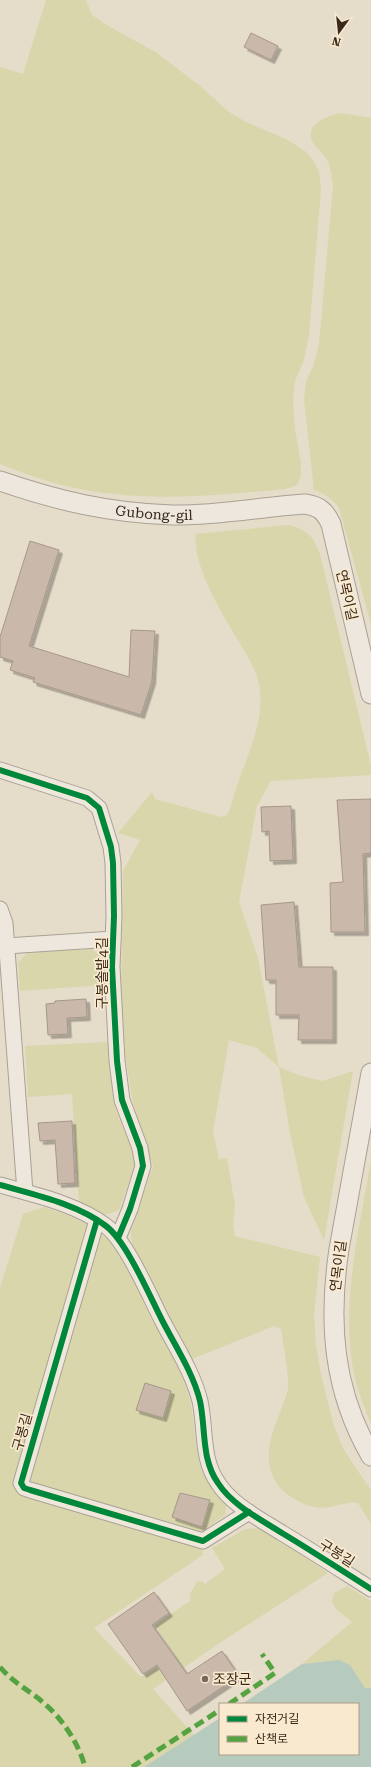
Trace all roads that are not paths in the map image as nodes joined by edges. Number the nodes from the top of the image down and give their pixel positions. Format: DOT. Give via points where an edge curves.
graph roads {
  1 [pos="0,481"];
  2 [pos="312,505"];
  3 [pos="371,694"];
  4 [pos="0,770"];
  5 [pos="0,909"];
  6 [pos="113,939"];
  7 [pos="6,946"];
  8 [pos="371,1073"];
  9 [pos="0,1185"];
  10 [pos="25,1192"];
  11 [pos="97,1220"];
  12 [pos="118,1238"];
  13 [pos="371,1456"];
  14 [pos="249,1512"];
  15 [pos="371,1589"];
  1 -- 2 [label="street, Gubong-gil" via="42,496 127,512 173,515"];
  2 -- 3 [label="street, 연목이길" via="322,509 331,524"];
  4 -- 6 [label="street, 구봉솔밭4길" via="87,798 100,808 113,863"];
  5 -- 7 [label="street" via="5,923"];
  6 -- 7 [label="street, 구봉솔밭4길"];
  6 -- 12 [label="street, 구봉솔밭4길" via="117,1061 122,1100 140,1148 143,1166"];
  7 -- 10 [label="street"];
  8 -- 13 [label="street, 연목이길" via="336,1268 333,1325 335,1349 346,1399"];
  9 -- 10 [label="street, 구봉길"];
  10 -- 11 [label="street, 구봉길" via="70,1207"];
  11 -- 12 [label="street, 구봉길"];
  11 -- 14 [label="street, 구봉길" via="21,1483 24,1488 30,1490 203,1541"];
  12 -- 14 [label="street, 구봉길" via="195,1387 200,1402 210,1468 228,1496"];
  14 -- 15 [label="street, 구봉길"];
}
